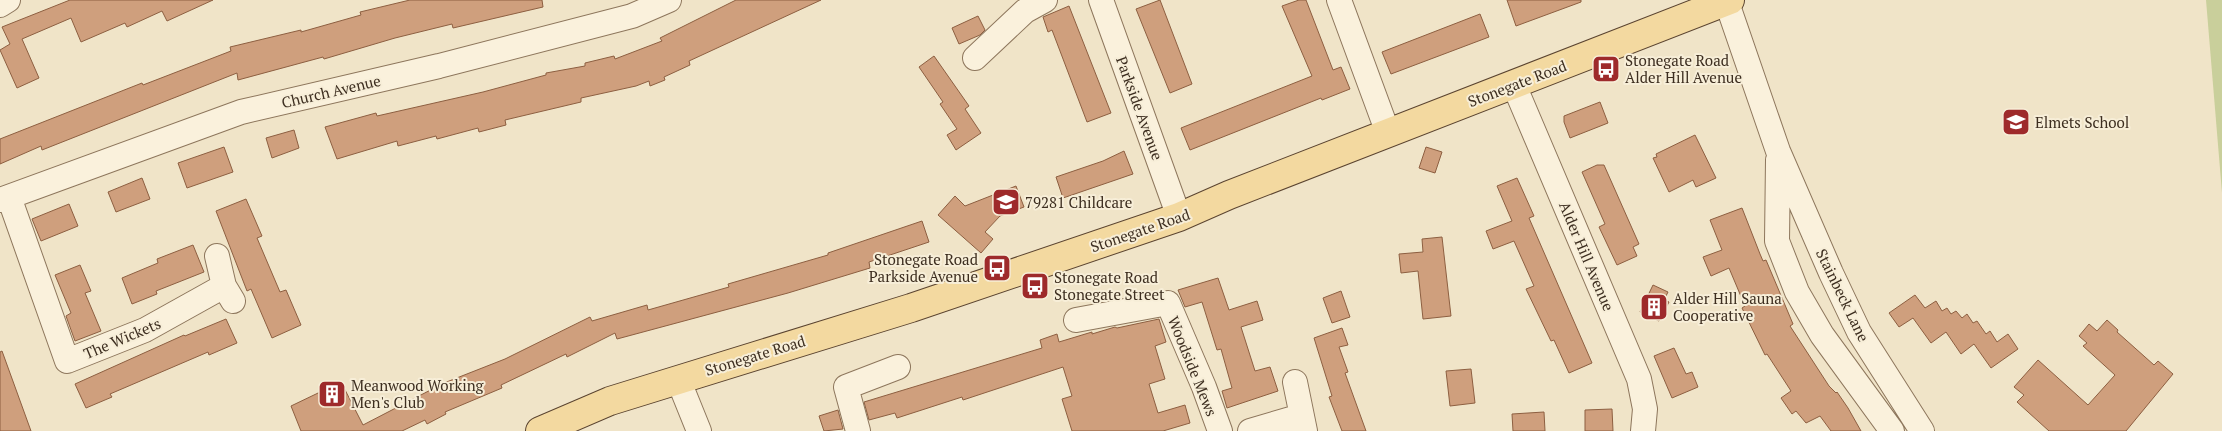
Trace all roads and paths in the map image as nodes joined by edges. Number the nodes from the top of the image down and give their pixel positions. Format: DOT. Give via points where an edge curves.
graph roads {
  1 [pos="8,0"];
  2 [pos="669,0"];
  3 [pos="1045,0"];
  4 [pos="1101,0"];
  5 [pos="1339,0"];
  6 [pos="1727,0"];
  7 [pos="0,5"];
  8 [pos="975,58"];
  9 [pos="1514,85"];
  10 [pos="1388,133"];
  11 [pos="1778,151"];
  12 [pos="5,198"];
  13 [pos="1179,217"];
  14 [pos="217,256"];
  15 [pos="1076,320"];
  16 [pos="898,366"];
  17 [pos="678,379"];
  18 [pos="1295,382"];
  19 [pos="1303,424"];
  20 [pos="540,431"];
  21 [pos="699,431"];
  22 [pos="858,431"];
  23 [pos="1220,431"];
  24 [pos="1250,431"];
  25 [pos="1643,431"];
  26 [pos="1892,431"];
  27 [pos="1922,431"];
  1 -- 7 [label="street"];
  2 -- 12 [label="street, Church Avenue" via="632,16 439,66 241,112"];
  3 -- 8 [label="street" via="1025,11"];
  4 -- 13 [label="street, Parkside Avenue"];
  5 -- 10 [label="street"];
  6 -- 9 [label="main road, Stonegate Road"];
  6 -- 11 [label="street, Stainbeck Lane"];
  9 -- 10 [label="main road, Stonegate Road"];
  9 -- 25 [label="street, Alder Hill Avenue" via="1639,379 1646,409"];
  10 -- 13 [label="main road, Stonegate Road"];
  11 -- 26 [label="street, Stainbeck Lane" via="1777,241 1797,292 1822,335"];
  11 -- 27 [label="street, Stainbeck Lane" via="1859,332"];
  12 -- 14 [label="street, The Wickets" via="67,361 228,294"];
  13 -- 17 [label="main road, Stonegate Road" via="911,308"];
  15 -- 23 [label="street, Woodside Mews" via="1168,303"];
  16 -- 22 [label="street" via="846,387"];
  17 -- 20 [label="main road, Stonegate Road" via="610,400"];
  17 -- 21 [label="street"];
  18 -- 19 [label="street"];
  19 -- 24 [label="street"];
}
